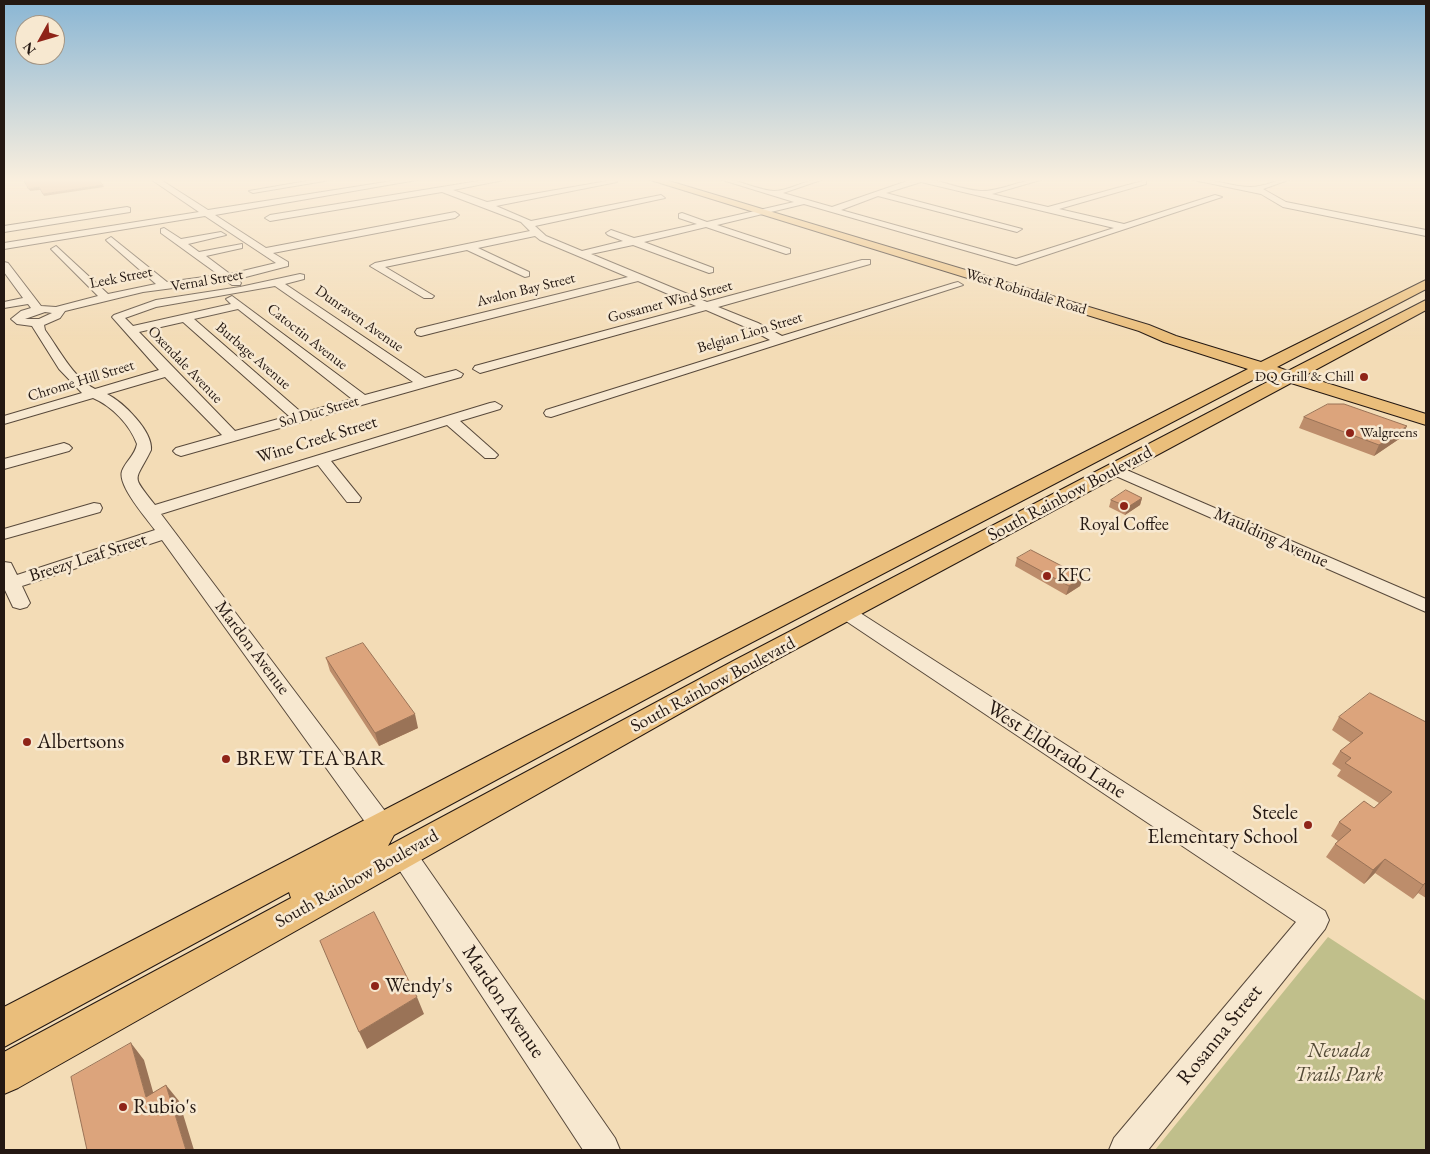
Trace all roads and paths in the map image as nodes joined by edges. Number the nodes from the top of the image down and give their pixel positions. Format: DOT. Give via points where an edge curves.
graph roads {
  1 [pos="91,232"];
  2 [pos="159,232"];
  3 [pos="165,232"];
  4 [pos="237,232"];
  5 [pos="366,232"];
  6 [pos="519,232"];
  7 [pos="537,232"];
  8 [pos="679,232"];
  9 [pos="729,232"];
  10 [pos="829,232"];
  11 [pos="909,232"];
  12 [pos="1112,232"];
  13 [pos="611,233"];
  14 [pos="147,234"];
  15 [pos="221,235"];
  16 [pos="111,240"];
  17 [pos="182,242"];
  18 [pos="635,242"];
  19 [pos="4,246"];
  20 [pos="239,246"];
  21 [pos="466,246"];
  22 [pos="56,249"];
  23 [pos="266,251"];
  24 [pos="786,251"];
  25 [pos="580,254"];
  26 [pos="198,255"];
  27 [pos="866,262"];
  28 [pos="232,264"];
  29 [pos="4,265"];
  30 [pos="216,268"];
  31 [pos="709,270"];
  32 [pos="525,274"];
  33 [pos="300,277"];
  34 [pos="230,278"];
  35 [pos="638,278"];
  36 [pos="276,282"];
  37 [pos="1426,284"];
  38 [pos="958,285"];
  39 [pos="20,286"];
  40 [pos="165,286"];
  41 [pos="4,288"];
  42 [pos="245,290"];
  43 [pos="1411,292"];
  44 [pos="428,296"];
  45 [pos="105,297"];
  46 [pos="236,302"];
  47 [pos="1426,304"];
  48 [pos="4,306"];
  49 [pos="709,307"];
  50 [pos="36,311"];
  51 [pos="120,316"];
  52 [pos="185,318"];
  53 [pos="1398,320"];
  54 [pos="12,323"];
  55 [pos="1144,328"];
  56 [pos="129,331"];
  57 [pos="421,332"];
  58 [pos="1170,339"];
  59 [pos="781,341"];
  60 [pos="1304,347"];
  61 [pos="1234,352"];
  62 [pos="1322,360"];
  63 [pos="1268,365"];
  64 [pos="480,369"];
  65 [pos="168,372"];
  66 [pos="456,374"];
  67 [pos="1295,374"];
  68 [pos="1242,379"];
  69 [pos="423,383"];
  70 [pos="1340,392"];
  71 [pos="95,393"];
  72 [pos="363,400"];
  73 [pos="1387,400"];
  74 [pos="4,405"];
  75 [pos="495,406"];
  76 [pos="1226,410"];
  77 [pos="1426,412"];
  78 [pos="551,413"];
  79 [pos="299,418"];
  80 [pos="8,419"];
  81 [pos="450,420"];
  82 [pos="1426,420"];
  83 [pos="1143,429"];
  84 [pos="232,437"];
  85 [pos="64,448"];
  86 [pos="181,451"];
  87 [pos="490,456"];
  88 [pos="1085,458"];
  89 [pos="322,460"];
  90 [pos="4,464"];
  91 [pos="130,468"];
  92 [pos="1115,470"];
  93 [pos="354,498"];
  94 [pos="1057,502"];
  95 [pos="94,508"];
  96 [pos="150,512"];
  97 [pos="165,533"];
  98 [pos="4,534"];
  99 [pos="890,560"];
  100 [pos="7,575"];
  101 [pos="20,603"];
  102 [pos="1426,606"];
  103 [pos="797,608"];
  104 [pos="847,613"];
  105 [pos="746,665"];
  106 [pos="553,738"];
  107 [pos="382,826"];
  108 [pos="403,854"];
  109 [pos="1315,920"];
  110 [pos="200,965"];
  111 [pos="4,1028"];
  112 [pos="4,1074"];
  113 [pos="603,1150"];
  114 [pos="1126,1150"];
  1 -- 19 [label="street"];
  2 -- 14 [label="street"];
  3 -- 17 [label="street"];
  4 -- 23 [label="street"];
  5 -- 23 [label="street"];
  6 -- 21 [label="street"];
  7 -- 25 [label="street" via="543,238"];
  8 -- 18 [label="street"];
  9 -- 24 [label="street"];
  10 -- 55 [label="main road, West Robindale Road"];
  11 -- 12 [label="street" via="1016,262"];
  13 -- 18 [label="street"];
  15 -- 17 [label="street"];
  16 -- 40 [label="street"];
  17 -- 26 [label="street"];
  18 -- 25 [label="street"];
  18 -- 31 [label="street"];
  20 -- 26 [label="street"];
  21 -- 32 [label="street"];
  21 -- 44 [label="street" via="374,266"];
  22 -- 45 [label="street"];
  23 -- 34 [label="street, Leek Street" via="284,263"];
  25 -- 35 [label="street"];
  26 -- 30 [label="street"];
  27 -- 49 [label="street, Gossamer Wind Street"];
  28 -- 30 [label="street"];
  29 -- 39 [label="street"];
  30 -- 34 [label="street"];
  33 -- 36 [label="street, Vernal Street"];
  34 -- 40 [label="street, Leek Street"];
  34 -- 42 [label="street"];
  35 -- 49 [label="street"];
  35 -- 57 [label="street, Avalon Bay Street"];
  36 -- 42 [label="street, Vernal Street"];
  36 -- 69 [label="street, Dunraven Avenue"];
  37 -- 43 [label="main road, South Rainbow Boulevard"];
  38 -- 59 [label="street, Belgian Lion Street"];
  39 -- 41 [label="street"];
  39 -- 50 [label="street"];
  40 -- 45 [label="street, Leek Street"];
  42 -- 51 [label="street, Vernal Street" via="178,301"];
  43 -- 53 [label="main road" via="1418,296 1398,310"];
  43 -- 60 [label="main road, South Rainbow Boulevard"];
  45 -- 50 [label="street, Leek Street" via="56,310 60,312 55,317"];
  46 -- 52 [label="street"];
  46 -- 72 [label="street, Catoctin Avenue"];
  47 -- 53 [label="main road, South Rainbow Boulevard"];
  48 -- 50 [label="street"];
  49 -- 59 [label="street"];
  49 -- 64 [label="street, Gossamer Wind Street"];
  50 -- 54 [label="street" via="21,315"];
  50 -- 71 [label="street" via="39,330 82,388"];
  51 -- 56 [label="street, Oxendale Avenue" via="118,320"];
  52 -- 56 [label="street"];
  52 -- 79 [label="street, Burbage Avenue"];
  53 -- 62 [label="main road, South Rainbow Boulevard"];
  55 -- 58 [label="main road, West Robindale Road"];
  55 -- 61 [label="main road, West Robindale Road"];
  56 -- 65 [label="street, Oxendale Avenue"];
  58 -- 63 [label="main road, West Robindale Road"];
  58 -- 68 [label="main road" via="1225,362"];
  59 -- 78 [label="street, Belgian Lion Street"];
  60 -- 61 [label="main road" via="1261,353"];
  60 -- 63 [label="main road, South Rainbow Boulevard"];
  61 -- 63 [label="main road, West Robindale Road"];
  62 -- 67 [label="main road, South Rainbow Boulevard"];
  62 -- 73 [label="main road" via="1331,373"];
  63 -- 67 [label="main road, West Robindale Road"];
  63 -- 68 [label="main road, South Rainbow Boulevard"];
  65 -- 71 [label="street, Chrome Hill Street"];
  65 -- 84 [label="street, Oxendale Avenue"];
  66 -- 69 [label="street, Sol Duc Street"];
  67 -- 70 [label="main road, West Robindale Road"];
  67 -- 73 [label="main road, West Robindale Road"];
  67 -- 76 [label="main road, South Rainbow Boulevard"];
  68 -- 83 [label="main road, South Rainbow Boulevard"];
  69 -- 72 [label="street, Sol Duc Street"];
  70 -- 76 [label="main road" via="1301,390"];
  70 -- 82 [label="main road, West Robindale Road"];
  71 -- 80 [label="street, Chrome Hill Street"];
  71 -- 91 [label="street" via="111,402 142,438 144,448 141,456"];
  72 -- 79 [label="street, Sol Duc Street"];
  73 -- 77 [label="main road, West Robindale Road"];
  74 -- 80 [label="street"];
  75 -- 81 [label="street, Wine Creek Street"];
  76 -- 92 [label="main road, South Rainbow Boulevard"];
  79 -- 84 [label="street, Sol Duc Street"];
  81 -- 87 [label="street"];
  81 -- 89 [label="street, Wine Creek Street"];
  83 -- 88 [label="main road, South Rainbow Boulevard"];
  83 -- 92 [label="main road" via="1138,445 1112,461"];
  84 -- 86 [label="street, Sol Duc Street"];
  85 -- 90 [label="street"];
  88 -- 94 [label="main road" via="1088,471 1057,492"];
  88 -- 99 [label="main road, South Rainbow Boulevard"];
  89 -- 93 [label="street"];
  89 -- 96 [label="street, Wine Creek Street"];
  91 -- 96 [label="street, Mardon Avenue" via="128,478"];
  92 -- 94 [label="main road, South Rainbow Boulevard"];
  92 -- 102 [label="street, Maulding Avenue"];
  94 -- 104 [label="main road, South Rainbow Boulevard"];
  95 -- 98 [label="street"];
  96 -- 97 [label="street, Mardon Avenue"];
  97 -- 100 [label="street, Breezy Leaf Street"];
  97 -- 107 [label="street, Mardon Avenue"];
  99 -- 103 [label="main road, South Rainbow Boulevard"];
  99 -- 104 [label="main road" via="880,580 850,598"];
  100 -- 101 [label="street"];
  103 -- 105 [label="main road" via="805,613 804,620 770,641"];
  103 -- 106 [label="main road, South Rainbow Boulevard"];
  104 -- 105 [label="main road, South Rainbow Boulevard"];
  104 -- 109 [label="street, West Eldorado Lane"];
  105 -- 108 [label="main road, South Rainbow Boulevard"];
  106 -- 107 [label="main road, South Rainbow Boulevard"];
  106 -- 108 [label="main road" via="485,790 426,824"];
  107 -- 110 [label="main road" via="374,842 355,860 268,913"];
  107 -- 111 [label="main road, South Rainbow Boulevard"];
  108 -- 110 [label="main road, South Rainbow Boulevard"];
  108 -- 113 [label="street, Mardon Avenue"];
  109 -- 114 [label="street, Rosanna Street"];
  110 -- 112 [label="main road, South Rainbow Boulevard"];
}
